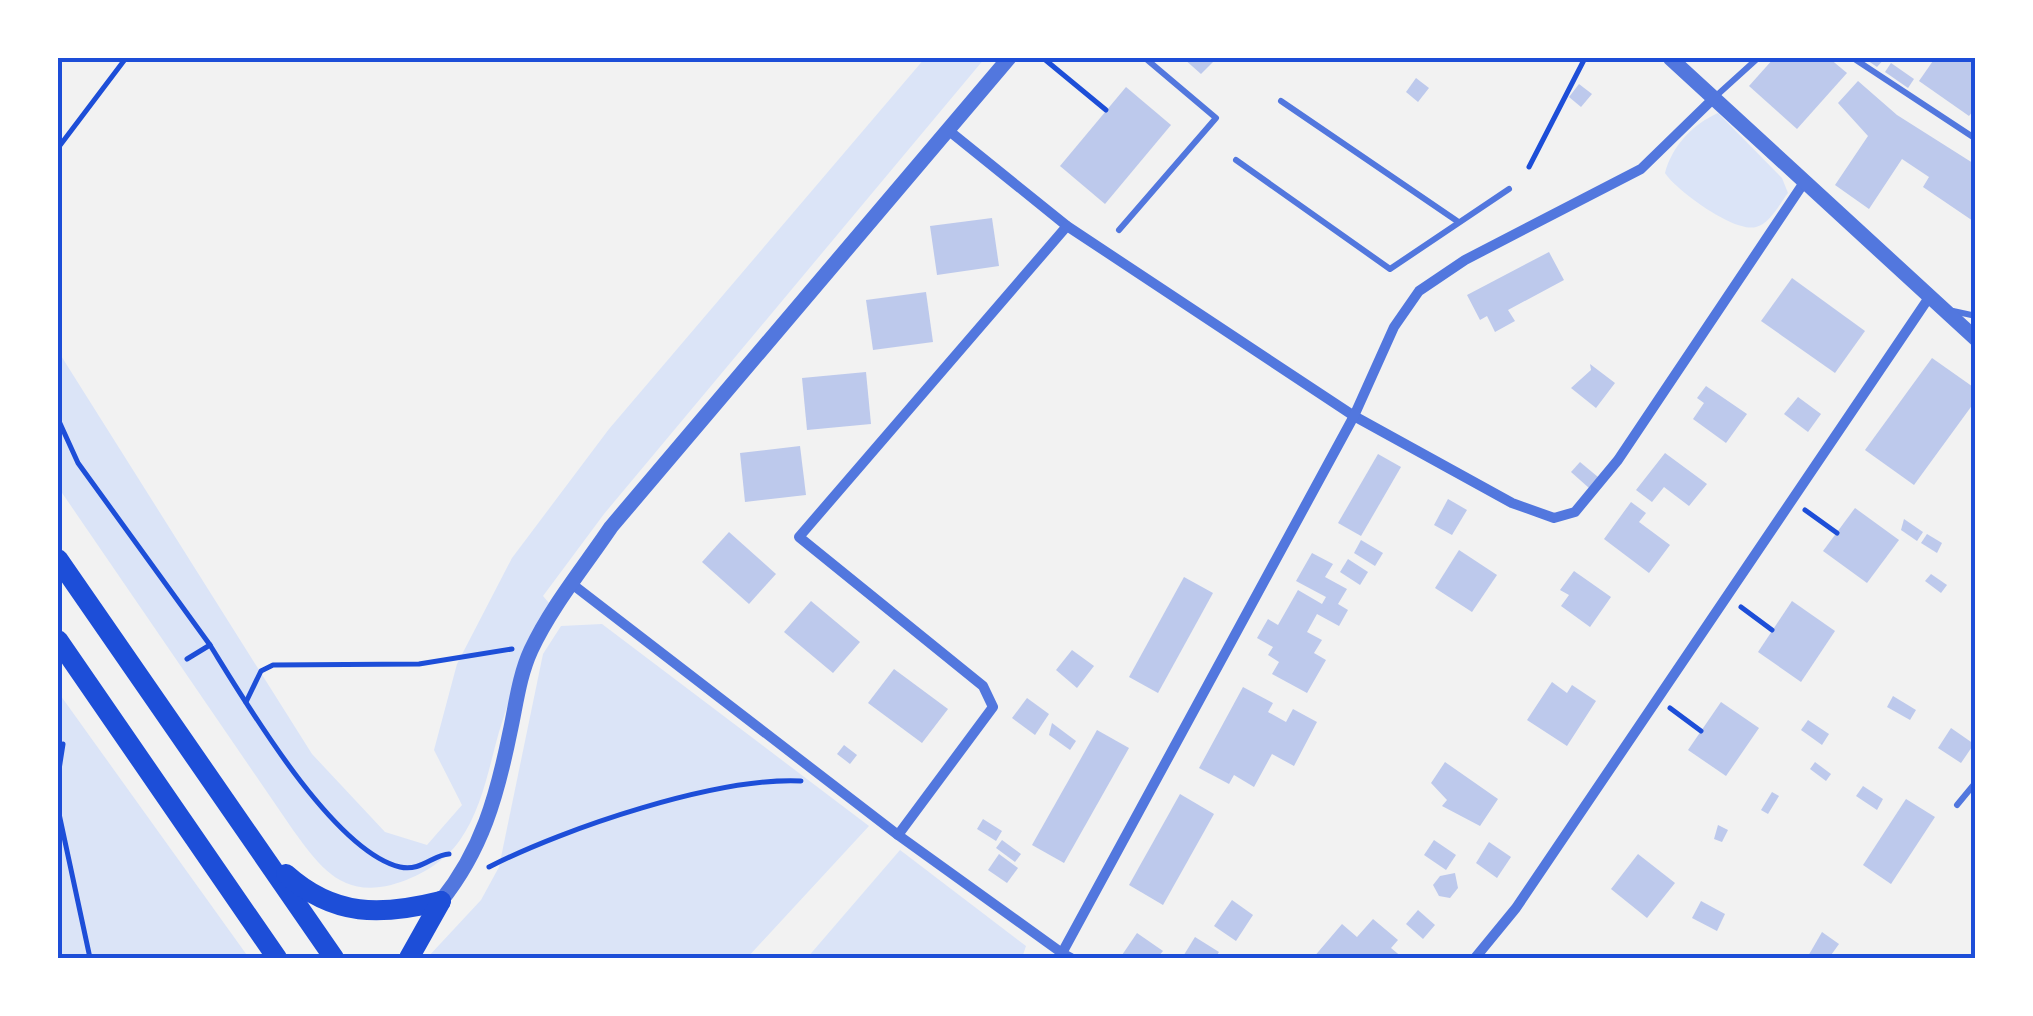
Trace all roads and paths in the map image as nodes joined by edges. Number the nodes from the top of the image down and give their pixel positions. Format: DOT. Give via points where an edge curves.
graph roads {
  1 [pos="126,58"];
  2 [pos="1009,58"];
  3 [pos="1043,58"];
  4 [pos="1145,58"];
  5 [pos="1584,58"];
  6 [pos="1670,58"];
  7 [pos="1758,58"];
  8 [pos="1853,58"];
  9 [pos="1716,96"];
  10 [pos="1282,101"];
  11 [pos="1106,110"];
  12 [pos="948,130"];
  13 [pos="1976,139"];
  14 [pos="58,148"];
  15 [pos="1236,160"];
  16 [pos="1529,167"];
  17 [pos="1803,184"];
  18 [pos="1509,189"];
  19 [pos="1457,221"];
  20 [pos="1068,226"];
  21 [pos="1119,230"];
  22 [pos="1932,302"];
  23 [pos="1976,316"];
  24 [pos="1976,339"];
  25 [pos="1354,416"];
  26 [pos="58,419"];
  27 [pos="1805,510"];
  28 [pos="1837,533"];
  29 [pos="58,559"];
  30 [pos="572,584"];
  31 [pos="1738,605"];
  32 [pos="544,629"];
  33 [pos="1772,630"];
  34 [pos="58,640"];
  35 [pos="210,645"];
  36 [pos="187,660"];
  37 [pos="246,702"];
  38 [pos="1667,706"];
  39 [pos="1701,730"];
  40 [pos="58,750"];
  41 [pos="58,776"];
  42 [pos="1976,782"];
  43 [pos="830,783"];
  44 [pos="1958,805"];
  45 [pos="58,809"];
  46 [pos="898,835"];
  47 [pos="264,854"];
  48 [pos="489,867"];
  49 [pos="468,868"];
  50 [pos="441,902"];
  51 [pos="1067,956"];
  52 [pos="90,958"];
  53 [pos="277,958"];
  54 [pos="334,958"];
  55 [pos="410,958"];
  56 [pos="1475,958"];
  1 -- 14 [label="path"];
  2 -- 12 [label="street"];
  3 -- 11 [label="path"];
  4 -- 21 [label="lane" via="1216,118"];
  5 -- 16 [label="path"];
  6 -- 9 [label="street"];
  7 -- 9 [label="lane"];
  8 -- 13 [label="lane"];
  9 -- 17 [label="street"];
  9 -- 25 [label="street" via="1641,168 1419,291 1394,327"];
  10 -- 19 [label="lane"];
  12 -- 20 [label="street"];
  12 -- 30 [label="street" via="611,527"];
  15 -- 19 [label="lane" via="1390,269"];
  17 -- 22 [label="street"];
  17 -- 25 [label="street" via="1692,356 1574,512 1554,518 1512,504"];
  18 -- 19 [label="lane"];
  20 -- 25 [label="street"];
  20 -- 46 [label="street" via="798,537 983,686 993,707"];
  22 -- 23 [label="lane"];
  22 -- 24 [label="street"];
  22 -- 56 [label="street" via="1516,908"];
  25 -- 51 [label="street"];
  26 -- 35 [label="path" via="78,463"];
  27 -- 28 [label="path"];
  29 -- 47 [label="highway"];
  30 -- 32 [label="street"];
  30 -- 43 [label="street"];
  31 -- 33 [label="path"];
  32 -- 37 [label="path" via="509,651 477,658 272,665 261,670"];
  32 -- 49 [label="street" via="521,680 491,814"];
  34 -- 53 [label="highway"];
  35 -- 36 [label="path"];
  35 -- 37 [label="path"];
  37 -- 49 [label="path" via="312,794 378,859 415,869 446,851"];
  38 -- 39 [label="path"];
  40 -- 41 [label="path" via="62,744"];
  42 -- 44 [label="lane"];
  43 -- 46 [label="street"];
  43 -- 48 [label="path" via="732,783 552,839"];
  45 -- 52 [label="path"];
  46 -- 51 [label="street"];
  47 -- 50 [label="highway" via="300,886 340,908 386,912"];
  47 -- 54 [label="highway"];
  49 -- 50 [label="street"];
  50 -- 55 [label="highway"];
}
